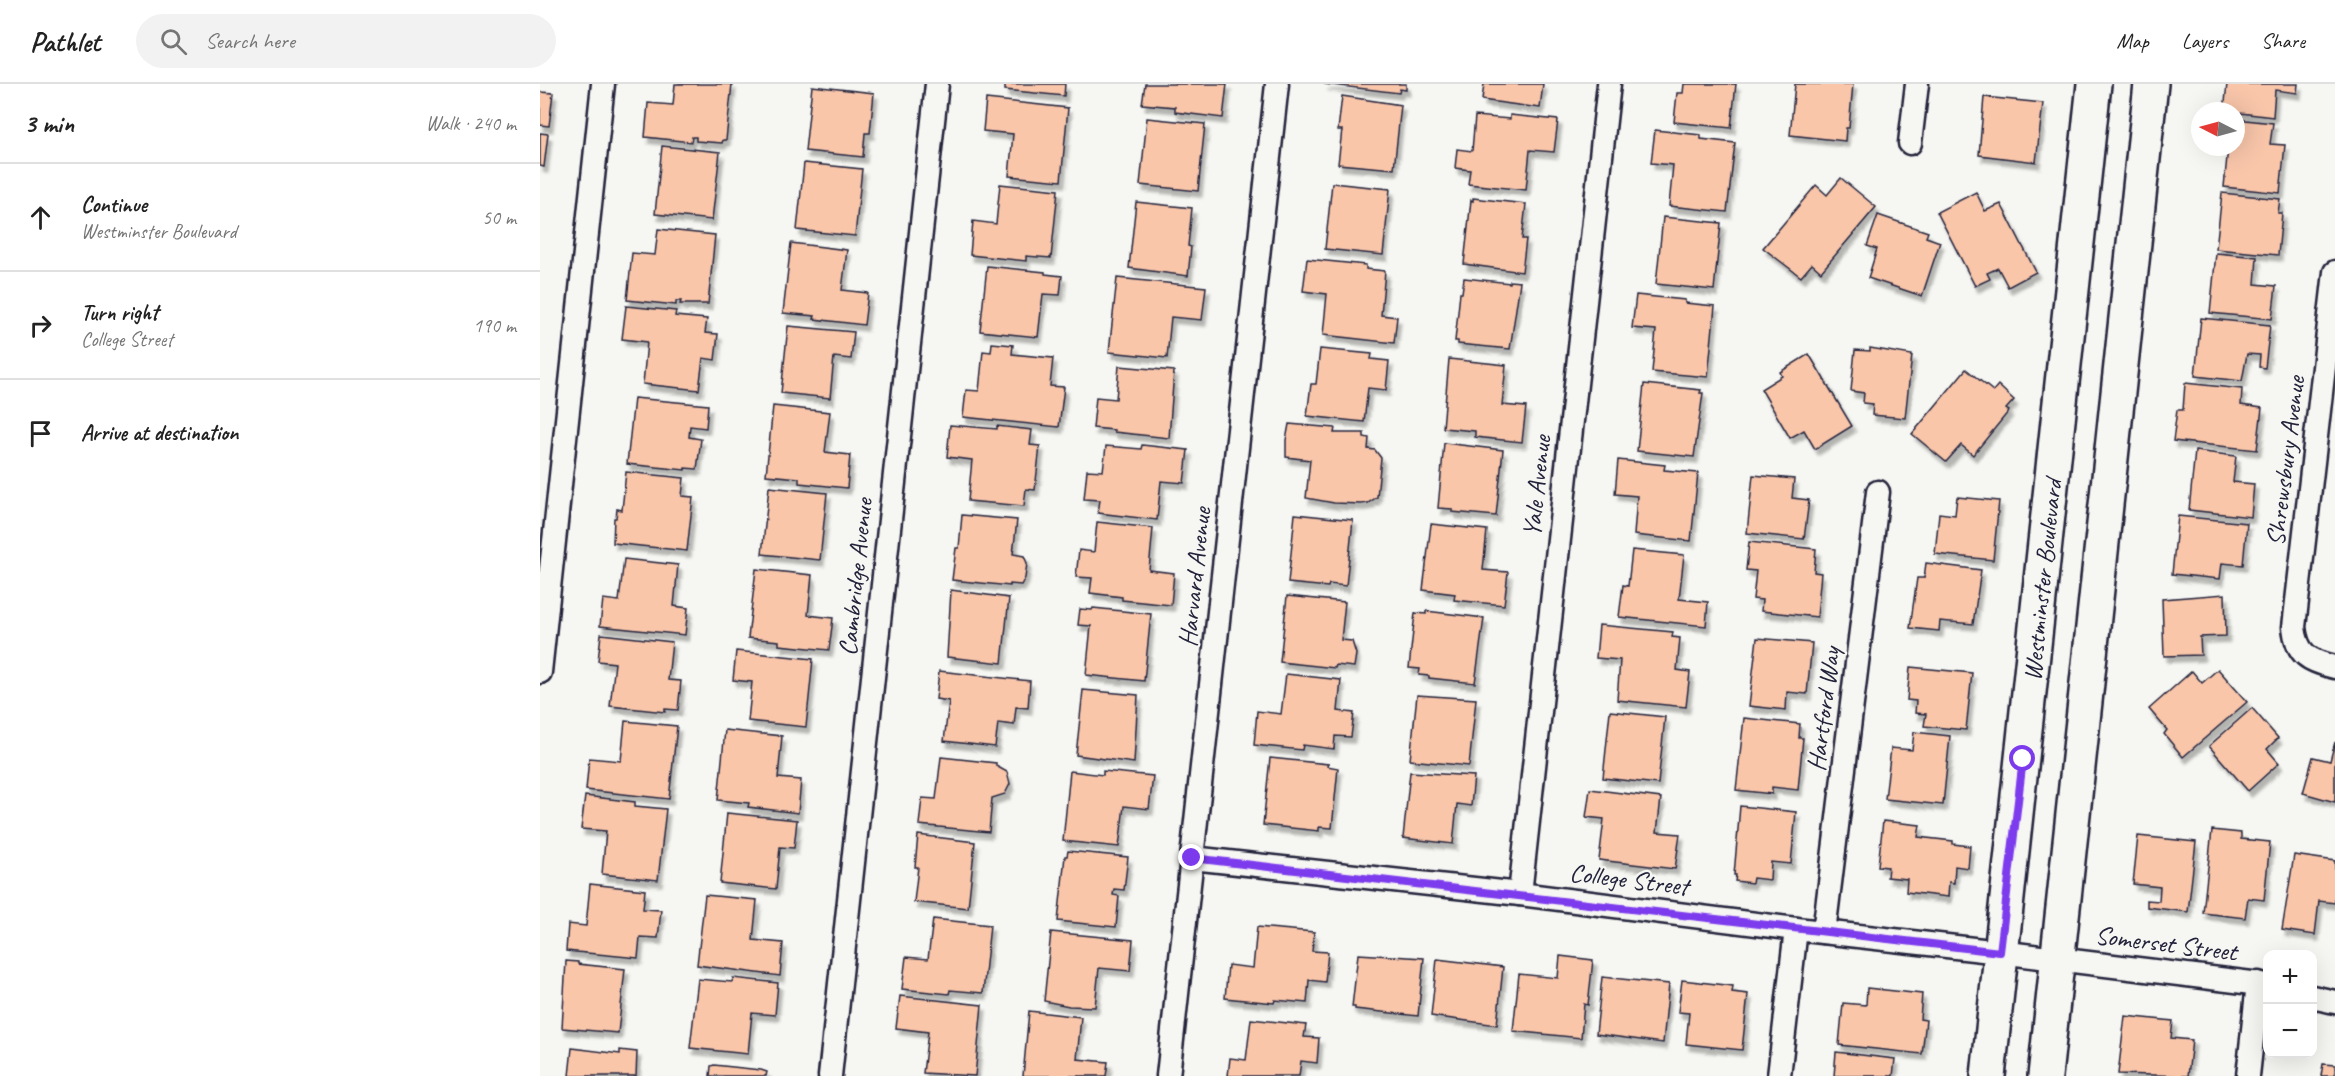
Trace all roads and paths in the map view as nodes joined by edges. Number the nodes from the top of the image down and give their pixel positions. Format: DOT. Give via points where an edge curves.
graph roads {
  1 [pos="603,84"];
  2 [pos="936,84"];
  3 [pos="1277,84"];
  4 [pos="1609,84"];
  5 [pos="1917,84"];
  6 [pos="2094,84"];
  7 [pos="2151,84"];
  8 [pos="1910,143"];
  9 [pos="2335,272"];
  10 [pos="1878,492"];
  11 [pos="2335,667"];
  12 [pos="540,672"];
  13 [pos="1192,858"];
  14 [pos="1520,894"];
  15 [pos="1796,930"];
  16 [pos="1824,932"];
  17 [pos="2000,952"];
  18 [pos="2058,959"];
  19 [pos="2263,984"];
  20 [pos="2317,998"];
  21 [pos="2335,1002"];
  22 [pos="830,1076"];
  23 [pos="1168,1076"];
  24 [pos="1779,1076"];
  25 [pos="1988,1076"];
  26 [pos="2045,1076"];
  27 [pos="2248,1076"];
  1 -- 12 [label="street"];
  2 -- 22 [label="street, Cambridge Avenue"];
  3 -- 13 [label="street, Harvard Avenue"];
  4 -- 14 [label="street, Yale Avenue"];
  5 -- 8 [label="street"];
  6 -- 17 [label="main road, Westminster Boulevard"];
  7 -- 18 [label="main road"];
  9 -- 11 [label="street, Shrewsbury Avenue" via="2294,627 2304,655"];
  10 -- 16 [label="street, Hartford Way"];
  13 -- 14 [label="street, College Street"];
  13 -- 23 [label="street, Harvard Avenue"];
  14 -- 15 [label="street, College Street"];
  15 -- 16 [label="street, College Street"];
  15 -- 24 [label="street"];
  16 -- 17 [label="street, College Street"];
  17 -- 18 [label="street, College Street"];
  17 -- 25 [label="main road, Westminster Boulevard"];
  18 -- 19 [label="street, Somerset Street"];
  18 -- 26 [label="main road"];
  19 -- 27 [label="street"];
  20 -- 21 [label="street"];
}
